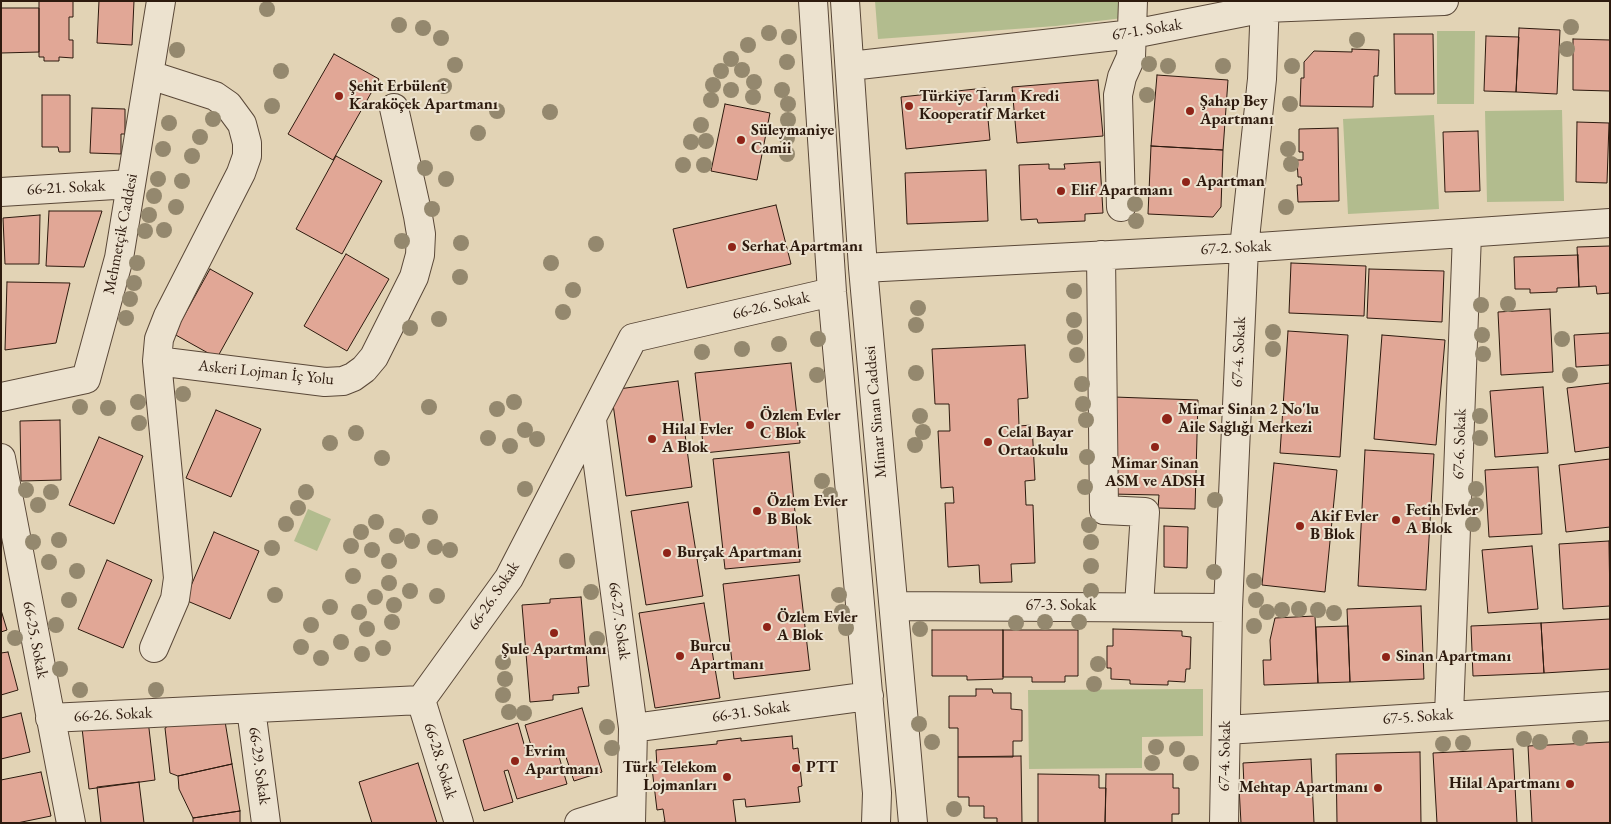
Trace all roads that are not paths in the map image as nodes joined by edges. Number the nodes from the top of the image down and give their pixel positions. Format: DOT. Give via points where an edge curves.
graph roads {
  1 [pos="161,1"];
  2 [pos="813,1"];
  3 [pos="845,1"];
  4 [pos="1133,1"];
  5 [pos="1444,1"];
  6 [pos="1265,5"];
  7 [pos="1133,34"];
  8 [pos="850,66"];
  9 [pos="150,75"];
  10 [pos="394,108"];
  11 [pos="131,184"];
  12 [pos="1,192"];
  13 [pos="1121,207"];
  14 [pos="1610,223"];
  15 [pos="1467,234"];
  16 [pos="1244,248"];
  17 [pos="1101,255"];
  18 [pos="863,268"];
  19 [pos="832,292"];
  20 [pos="158,361"];
  21 [pos="1,397"];
  22 [pos="592,420"];
  23 [pos="1,458"];
  24 [pos="894,606"];
  25 [pos="1139,606"];
  26 [pos="1228,608"];
  27 [pos="154,648"];
  28 [pos="869,696"];
  29 [pos="421,700"];
  30 [pos="1610,706"];
  31 [pos="251,709"];
  32 [pos="1449,715"];
  33 [pos="50,718"];
  34 [pos="633,728"];
  35 [pos="1226,730"];
  36 [pos="877,793"];
  37 [pos="631,815"];
  38 [pos="917,816"];
  39 [pos="71,823"];
  40 [pos="266,823"];
  41 [pos="459,823"];
  42 [pos="580,823"];
  43 [pos="860,823"];
  44 [pos="876,823"];
  45 [pos="1224,823"];
  1 -- 9 [label="street, Mehmetçik Caddesi"];
  2 -- 19 [label="street, Mimar Sinan Caddesi"];
  3 -- 8 [label="street, Mimar Sinan Caddesi"];
  4 -- 7 [label="street"];
  5 -- 6 [label="street, 67-1. Sokak"];
  6 -- 7 [label="street, 67-1. Sokak"];
  6 -- 16 [label="street, 67-4. Sokak" via="1262,79"];
  7 -- 8 [label="street, 67-1. Sokak"];
  7 -- 13 [label="street" via="1131,57 1118,95"];
  8 -- 18 [label="street, Mimar Sinan Caddesi"];
  9 -- 11 [label="street, Mehmetçik Caddesi"];
  9 -- 20 [label="street" via="215,96 228,105 242,124 247,143 247,156 241,173 168,316 159,339"];
  10 -- 20 [label="street, Askeri Lojman İç Yolu" via="418,216 420,255 414,277 374,356 364,369 354,377 326,382"];
  11 -- 12 [label="street, 66-21. Sokak"];
  11 -- 21 [label="street, Mehmetçik Caddesi" via="119,258 86,379"];
  14 -- 15 [label="street, 67-2. Sokak"];
  15 -- 16 [label="street, 67-2. Sokak"];
  15 -- 32 [label="street, 67-6. Sokak"];
  16 -- 17 [label="street, 67-2. Sokak"];
  16 -- 26 [label="street, 67-4. Sokak"];
  17 -- 18 [label="street, 67-2. Sokak"];
  17 -- 25 [label="street" via="1104,510 1145,512"];
  18 -- 24 [label="street, Mimar Sinan Caddesi"];
  19 -- 22 [label="street, 66-26. Sokak" via="632,338"];
  19 -- 28 [label="street, Mimar Sinan Caddesi"];
  20 -- 27 [label="street" via="178,578 175,599"];
  22 -- 29 [label="street, 66-26. Sokak" via="509,578"];
  22 -- 34 [label="street, 66-27. Sokak"];
  23 -- 33 [label="street, 66-25. Sokak"];
  24 -- 25 [label="street, 67-3. Sokak"];
  24 -- 38 [label="street, Mimar Sinan Caddesi"];
  25 -- 26 [label="street, 67-3. Sokak"];
  26 -- 35 [label="street, 67-4. Sokak"];
  28 -- 34 [label="street, 66-31. Sokak"];
  28 -- 36 [label="street, Mimar Sinan Caddesi"];
  29 -- 31 [label="street, 66-26. Sokak"];
  29 -- 41 [label="street, 66-28. Sokak"];
  30 -- 32 [label="street, 67-5. Sokak"];
  31 -- 33 [label="street, 66-26. Sokak"];
  31 -- 40 [label="street, 66-29. Sokak"];
  32 -- 35 [label="street, 67-5. Sokak"];
  33 -- 39 [label="street, 66-25. Sokak"];
  34 -- 37 [label="street, 66-27. Sokak"];
  35 -- 45 [label="street, 67-4. Sokak"];
  36 -- 43 [label="street"];
  36 -- 44 [label="street, Mimar Sinan Caddesi"];
  37 -- 42 [label="street"];
}
